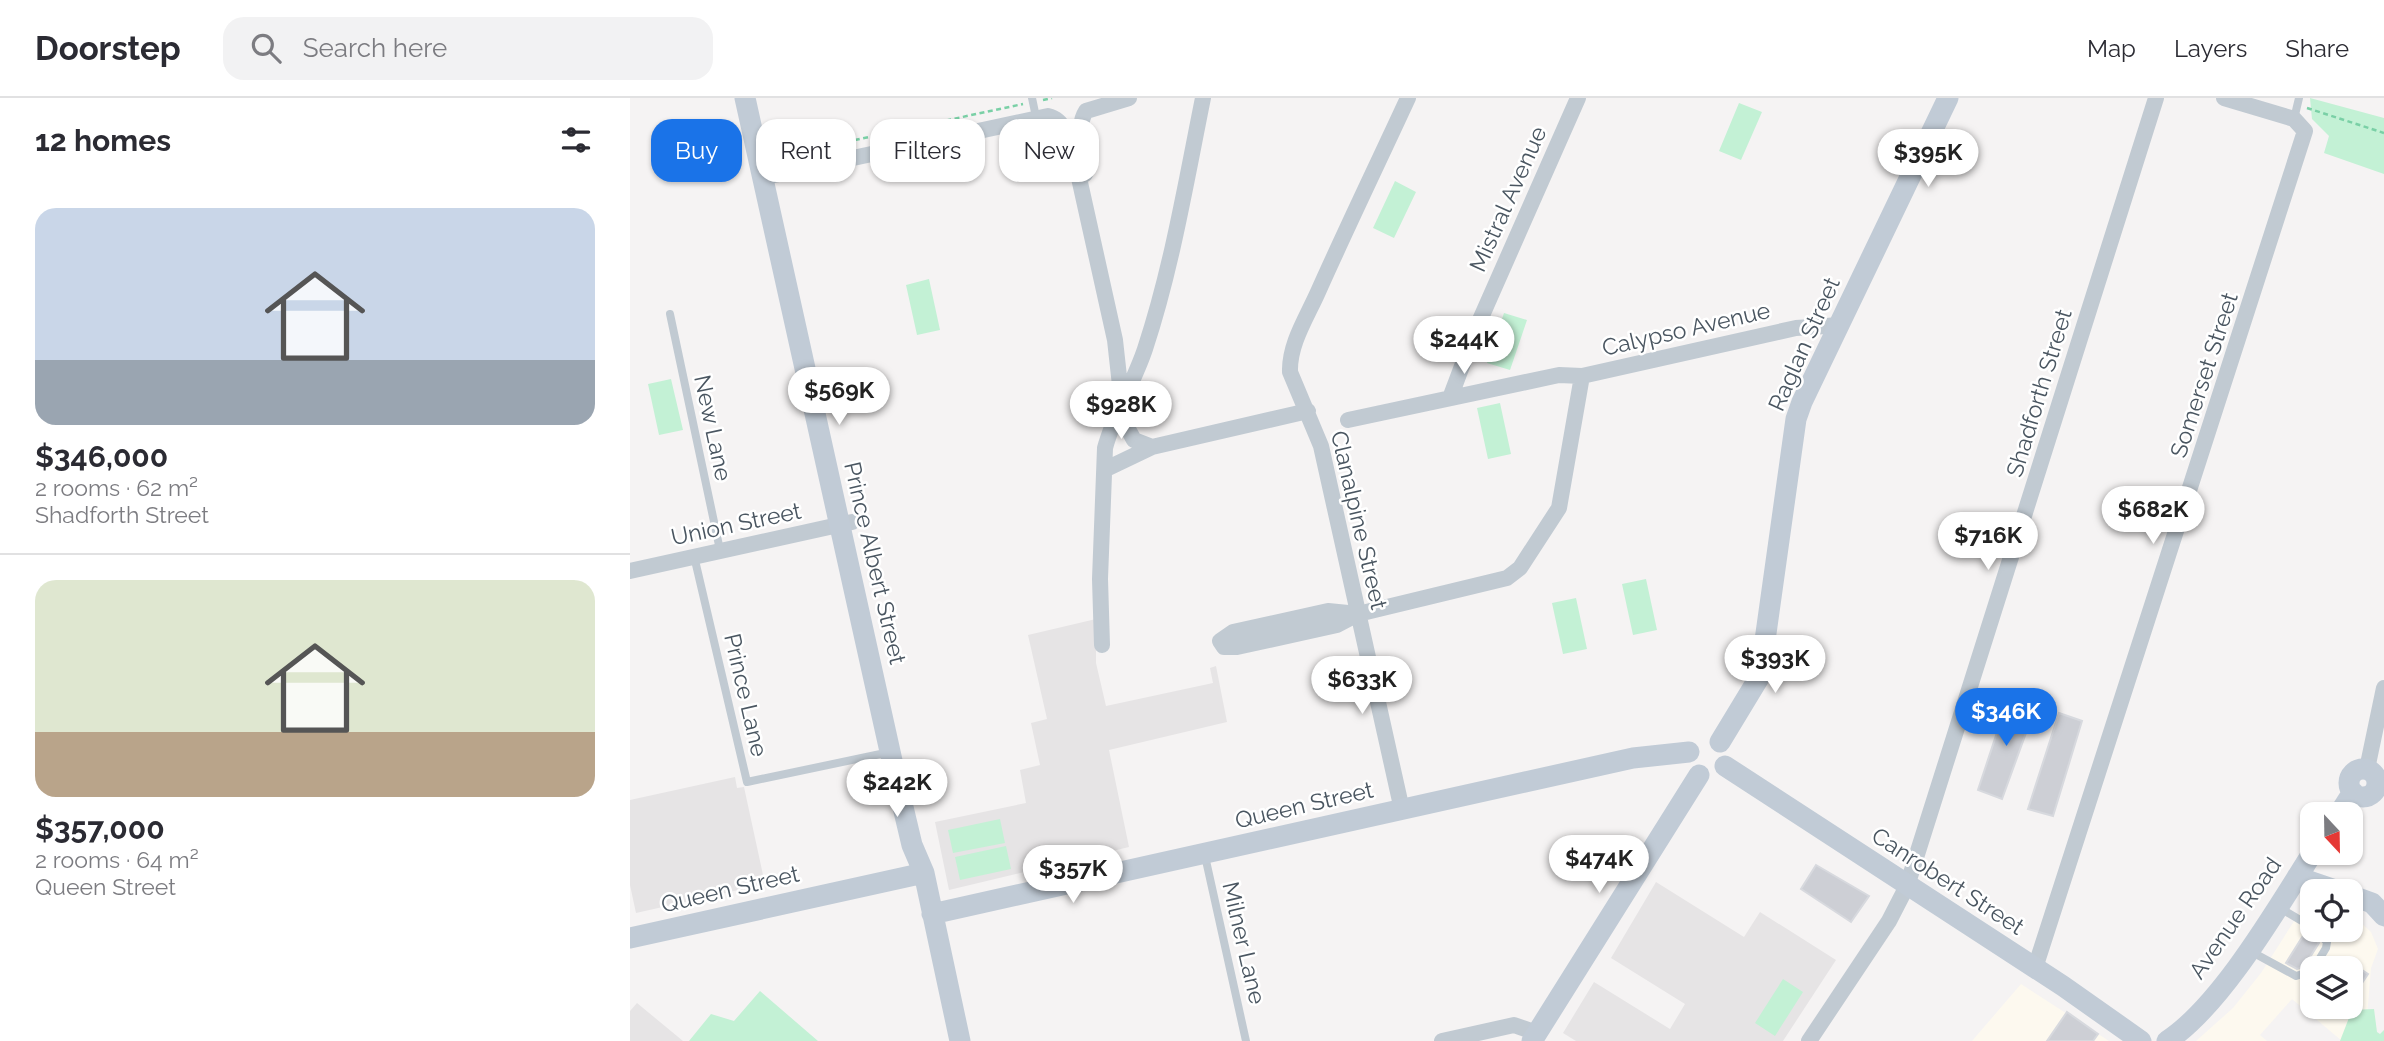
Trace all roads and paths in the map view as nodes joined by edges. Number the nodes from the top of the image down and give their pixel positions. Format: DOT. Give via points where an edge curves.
graph roads {
  1 [pos="746,98"];
  2 [pos="757,98"];
  3 [pos="1052,98"];
  4 [pos="1129,98"];
  5 [pos="1203,98"];
  6 [pos="1408,98"];
  7 [pos="1578,98"];
  8 [pos="1948,98"];
  9 [pos="2156,98"];
  10 [pos="2224,98"];
  11 [pos="1034,106"];
  12 [pos="2297,107"];
  13 [pos="763,119"];
  14 [pos="1057,119"];
  15 [pos="1082,119"];
  16 [pos="2384,133"];
  17 [pos="856,148"];
  18 [pos="856,148"];
  19 [pos="780,182"];
  20 [pos="1080,182"];
  21 [pos="670,314"];
  22 [pos="1840,325"];
  23 [pos="1582,376"];
  24 [pos="1450,398"];
  25 [pos="1122,408"];
  26 [pos="1308,411"];
  27 [pos="1348,419"];
  28 [pos="1152,447"];
  29 [pos="1106,469"];
  30 [pos="846,523"];
  31 [pos="720,550"];
  32 [pos="694,555"];
  33 [pos="630,571"];
  34 [pos="1358,614"];
  35 [pos="1102,645"];
  36 [pos="2384,688"];
  37 [pos="1720,742"];
  38 [pos="890,752"];
  39 [pos="1689,752"];
  40 [pos="1725,766"];
  41 [pos="1699,775"];
  42 [pos="2376,783"];
  43 [pos="2347,802"];
  44 [pos="1402,810"];
  45 [pos="1204,854"];
  46 [pos="2305,865"];
  47 [pos="923,873"];
  48 [pos="2297,877"];
  49 [pos="2303,879"];
  50 [pos="1907,886"];
  51 [pos="2363,900"];
  52 [pos="2278,907"];
  53 [pos="932,914"];
  54 [pos="2384,916"];
  55 [pos="2300,920"];
  56 [pos="630,938"];
  57 [pos="2250,950"];
  58 [pos="2035,968"];
  59 [pos="2300,974"];
  60 [pos="1535,1037"];
  61 [pos="960,1041"];
  62 [pos="1246,1041"];
  63 [pos="1442,1041"];
  64 [pos="1809,1041"];
  65 [pos="2143,1041"];
  66 [pos="2156,1041"];
  67 [pos="2167,1041"];
  1 -- 30 [label="street, Prince Albert Street"];
  2 -- 13 [label="street, Prince Albert Street"];
  3 -- 11 [label="path"];
  4 -- 15 [label="street" via="1093,107"];
  5 -- 25 [label="street" via="1166,278"];
  6 -- 26 [label="street, Clanalpine Street" via="1292,353 1290,372"];
  7 -- 24 [label="street, Mistral Avenue"];
  8 -- 22 [label="street, Raglan Street"];
  9 -- 50 [label="street, Shadforth Street"];
  10 -- 12 [label="street"];
  11 -- 14 [label="street"];
  11 -- 17 [label="street"];
  11 -- 18 [label="path"];
  12 -- 16 [label="path"];
  12 -- 58 [label="street, Somerset Street" via="2305,131 2292,177"];
  19 -- 30 [label="street, Prince Albert Street"];
  20 -- 25 [label="street" via="1115,340"];
  21 -- 31 [label="lane, New Lane"];
  22 -- 23 [label="street, Calypso Avenue" via="1797,328"];
  22 -- 37 [label="street, Raglan Street" via="1796,419 1760,676"];
  23 -- 24 [label="street" via="1559,375"];
  23 -- 34 [label="street, Calypso Avenue" via="1559,508 1520,568 1500,580"];
  24 -- 27 [label="street"];
  25 -- 28 [label="street" via="1128,433 1142,446"];
  25 -- 29 [label="street" via="1105,448"];
  26 -- 28 [label="street"];
  26 -- 34 [label="street, Clanalpine Street" via="1321,446"];
  28 -- 29 [label="street"];
  29 -- 35 [label="street" via="1100,568"];
  30 -- 31 [label="street, Union Street"];
  30 -- 38 [label="street, Prince Albert Street"];
  30 -- 47 [label="street, Prince Albert Street" via="923,839"];
  31 -- 32 [label="street, Union Street"];
  32 -- 33 [label="street, Union Street"];
  32 -- 38 [label="lane, Prince Lane" via="747,782"];
  34 -- 34 [label="street, Calypso Avenue" via="1337,625 1237,648 1224,648 1220,641 1233,632 1328,611"];
  34 -- 44 [label="street, Clanalpine Street"];
  36 -- 42 [label="street"];
  37 -- 39 [label="street" via="1702,739"];
  37 -- 40 [label="street" via="1727,754"];
  38 -- 47 [label="street, Prince Albert Street"];
  39 -- 41 [label="street" via="1691,768"];
  39 -- 44 [label="street, Queen Street" via="1653,754"];
  40 -- 41 [label="street" via="1712,776"];
  40 -- 50 [label="street, Canrobert Street"];
  41 -- 60 [label="street"];
  42 -- 43 [label="street" via="2359,770 2352,775 2353,792"];
  44 -- 45 [label="street, Queen Street"];
  45 -- 53 [label="street, Queen Street"];
  45 -- 62 [label="lane, Milner Lane"];
  46 -- 48 [label="street, Avenue Road"];
  47 -- 53 [label="street, Prince Albert Street"];
  47 -- 56 [label="street, Queen Street"];
  48 -- 49 [label="street"];
  48 -- 52 [label="street, Avenue Road"];
  50 -- 58 [label="street, Canrobert Street"];
  50 -- 64 [label="street, Shadforth Street"];
  51 -- 54 [label="street"];
  52 -- 55 [label="lane"];
  52 -- 57 [label="street, Avenue Road"];
  53 -- 61 [label="street, Prince Albert Street"];
  57 -- 59 [label="lane"];
  57 -- 67 [label="street, Avenue Road"];
  58 -- 65 [label="street, Canrobert Street"];
  60 -- 63 [label="street" via="1514,1025"];
  65 -- 66 [label="street"];
}
